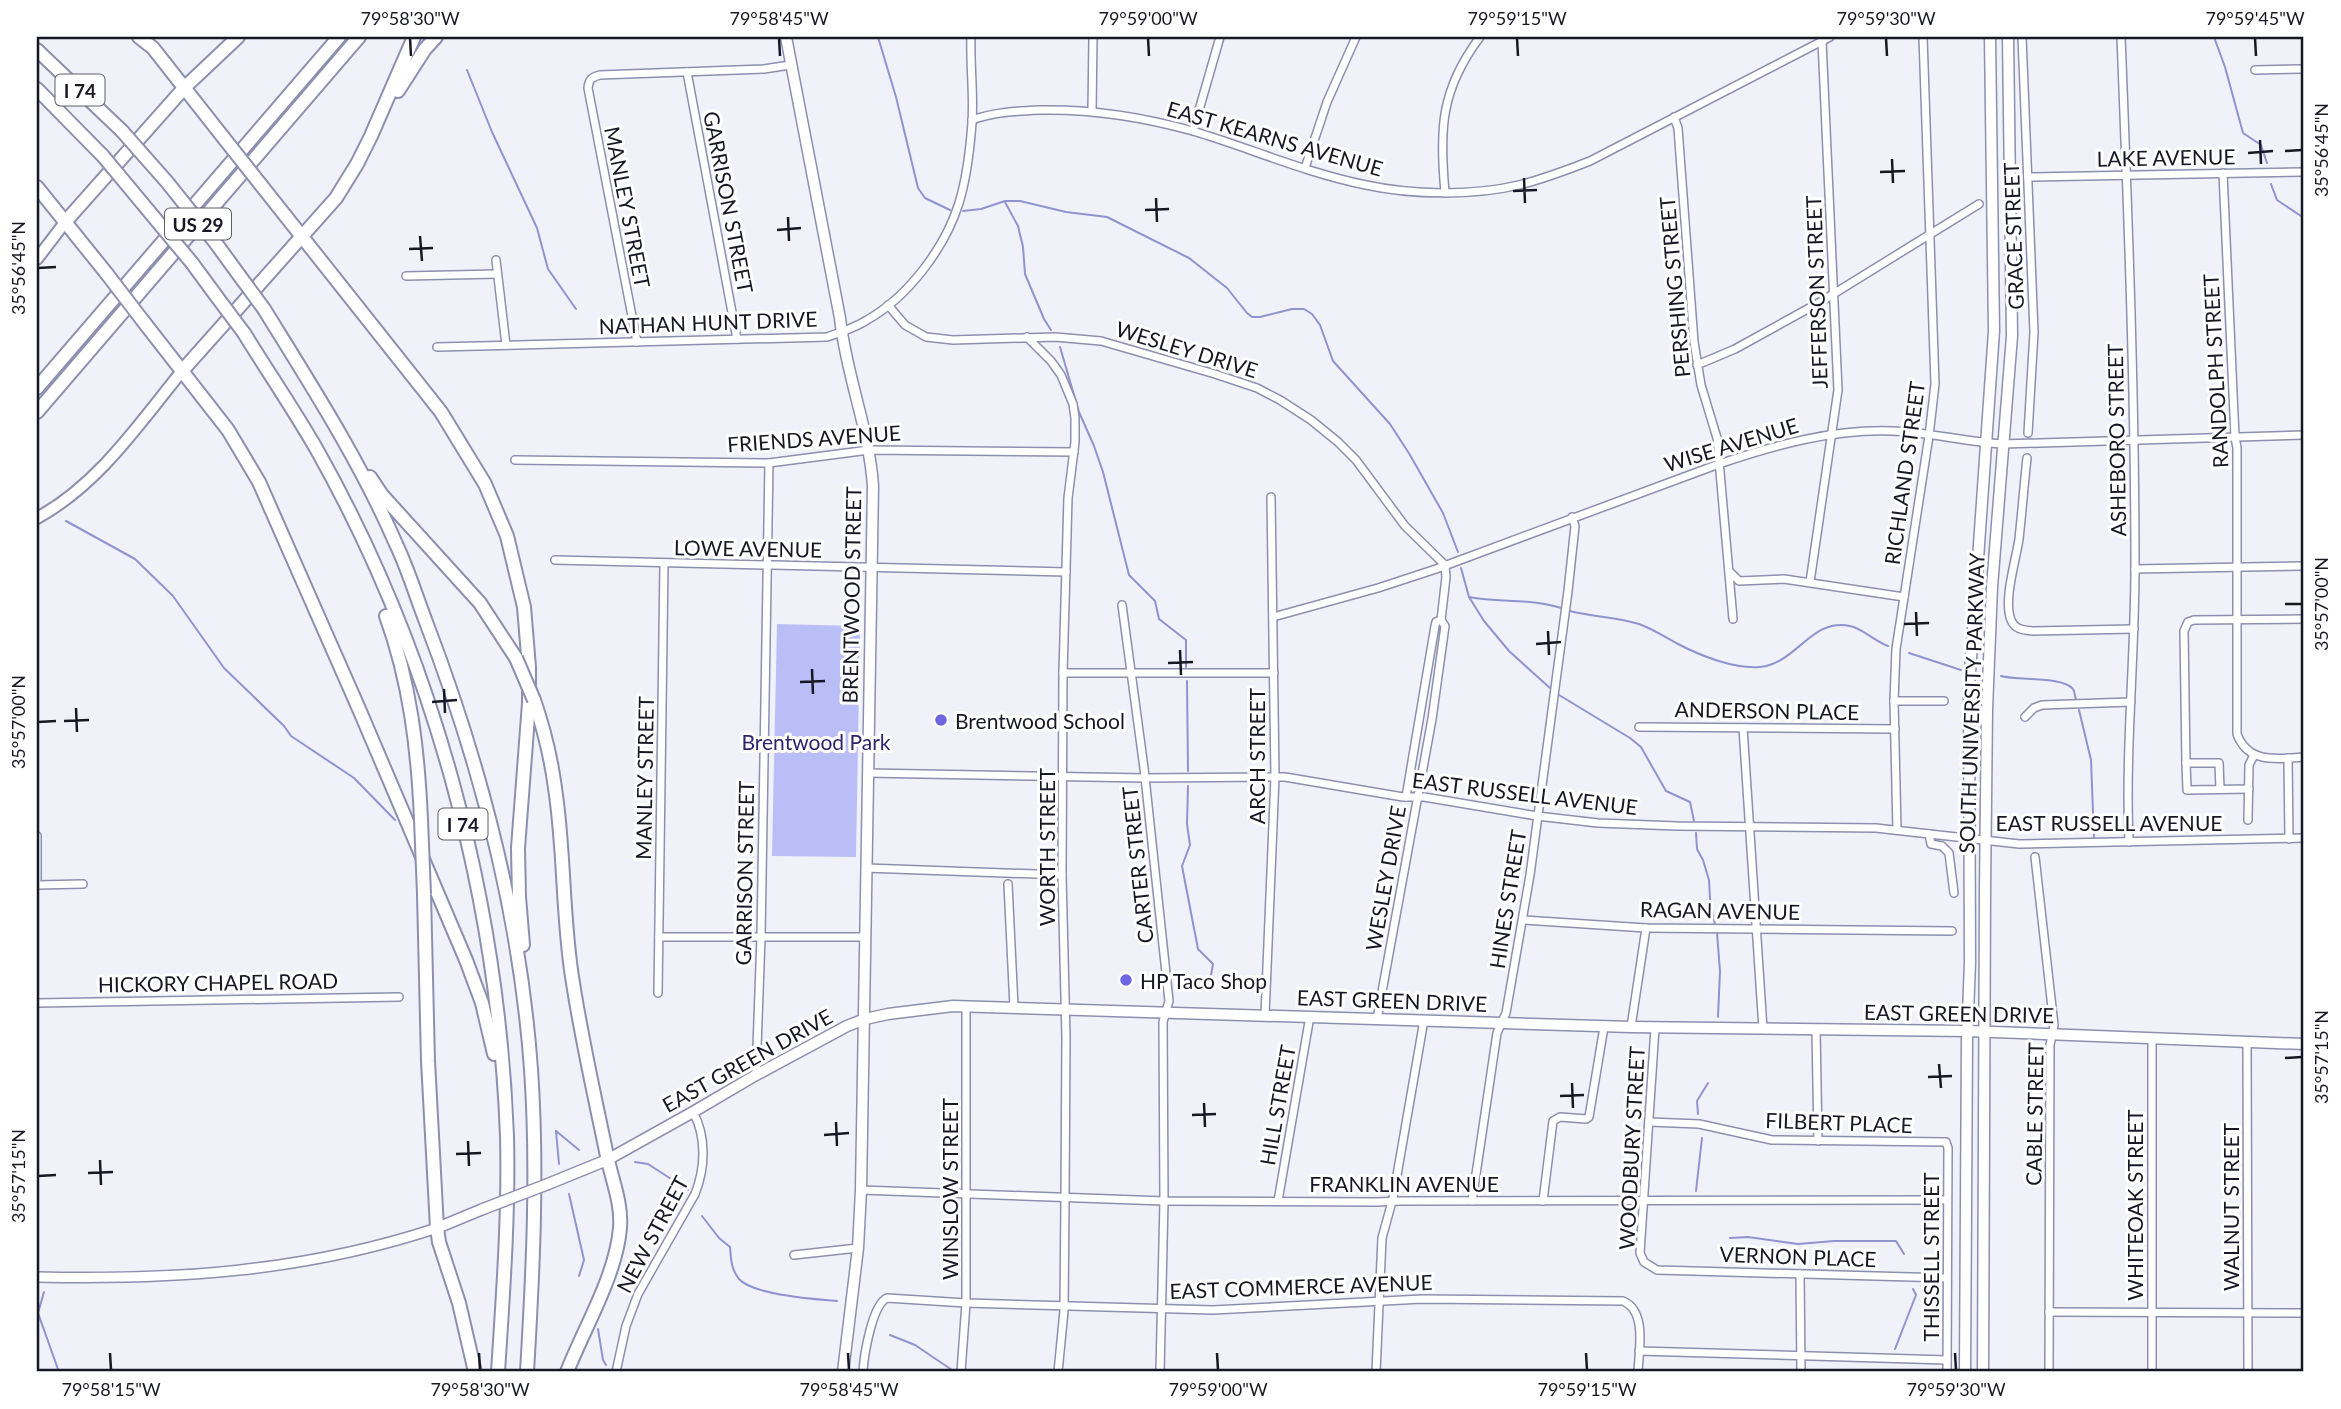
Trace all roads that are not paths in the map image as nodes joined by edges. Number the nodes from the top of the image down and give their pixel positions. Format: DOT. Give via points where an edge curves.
graph roads {
  1 [pos="139,37"];
  2 [pos="238,37"];
  3 [pos="339,37"];
  4 [pos="359,37"];
  5 [pos="414,37"];
  6 [pos="436,37"];
  7 [pos="786,37"];
  8 [pos="971,37"];
  9 [pos="1093,37"];
  10 [pos="1220,37"];
  11 [pos="1356,37"];
  12 [pos="1480,37"];
  13 [pos="1923,37"];
  14 [pos="1990,37"];
  15 [pos="2008,37"];
  16 [pos="2022,37"];
  17 [pos="2121,37"];
  18 [pos="1826,39"];
  19 [pos="37,50"];
  20 [pos="790,65"];
  21 [pos="2304,69"];
  22 [pos="2255,70"];
  23 [pos="687,72"];
  24 [pos="184,87"];
  25 [pos="37,89"];
  26 [pos="1092,111"];
  27 [pos="1674,117"];
  28 [pos="972,120"];
  29 [pos="376,127"];
  30 [pos="1193,131"];
  31 [pos="1305,168"];
  32 [pos="2304,172"];
  33 [pos="2223,173"];
  34 [pos="2127,175"];
  35 [pos="2028,177"];
  36 [pos="37,187"];
  37 [pos="1445,192"];
  38 [pos="1979,204"];
  39 [pos="66,221"];
  40 [pos="1930,234"];
  41 [pos="302,236"];
  42 [pos="37,259"];
  43 [pos="496,261"];
  44 [pos="497,274"];
  45 [pos="407,276"];
  46 [pos="1835,292"];
  47 [pos="888,305"];
  48 [pos="842,332"];
  49 [pos="1027,337"];
  50 [pos="737,339"];
  51 [pos="637,342"];
  52 [pos="506,345"];
  53 [pos="438,347"];
  54 [pos="1698,365"];
  55 [pos="182,371"];
  56 [pos="37,388"];
  57 [pos="37,412"];
  58 [pos="334,423"];
  59 [pos="2028,433"];
  60 [pos="1832,434"];
  61 [pos="2304,435"];
  62 [pos="1929,436"];
  63 [pos="2235,436"];
  64 [pos="2134,438"];
  65 [pos="1986,443"];
  66 [pos="2003,444"];
  67 [pos="869,450"];
  68 [pos="1074,452"];
  69 [pos="2026,458"];
  70 [pos="515,460"];
  71 [pos="769,463"];
  72 [pos="1719,464"];
  73 [pos="1271,497"];
  74 [pos="1573,517"];
  75 [pos="37,518"];
  76 [pos="355,526"];
  77 [pos="555,561"];
  78 [pos="664,564"];
  79 [pos="1445,565"];
  80 [pos="767,566"];
  81 [pos="871,566"];
  82 [pos="2304,566"];
  83 [pos="2237,567"];
  84 [pos="2135,569"];
  85 [pos="1066,572"];
  86 [pos="1730,572"];
  87 [pos="1810,582"];
  88 [pos="1904,597"];
  89 [pos="1122,606"];
  90 [pos="1273,617"];
  91 [pos="2304,618"];
  92 [pos="1733,619"];
  93 [pos="2236,619"];
  94 [pos="1441,620"];
  95 [pos="2134,629"];
  96 [pos="1063,673"];
  97 [pos="1132,673"];
  98 [pos="1274,673"];
  99 [pos="1894,701"];
  100 [pos="1944,701"];
  101 [pos="2131,702"];
  102 [pos="2025,718"];
  103 [pos="1639,727"];
  104 [pos="1743,728"];
  105 [pos="1895,729"];
  106 [pos="2253,755"];
  107 [pos="2304,757"];
  108 [pos="2288,758"];
  109 [pos="2186,763"];
  110 [pos="868,773"];
  111 [pos="1063,777"];
  112 [pos="1275,777"];
  113 [pos="1145,778"];
  114 [pos="2220,789"];
  115 [pos="2249,789"];
  116 [pos="1406,797"];
  117 [pos="1417,797"];
  118 [pos="1537,816"];
  119 [pos="2248,820"];
  120 [pos="1750,826"];
  121 [pos="1897,830"];
  122 [pos="1928,834"];
  123 [pos="37,836"];
  124 [pos="1968,838"];
  125 [pos="2304,838"];
  126 [pos="2289,839"];
  127 [pos="1986,840"];
  128 [pos="2129,842"];
  129 [pos="2035,857"];
  130 [pos="866,868"];
  131 [pos="1062,875"];
  132 [pos="37,879"];
  133 [pos="83,884"];
  134 [pos="1008,884"];
  135 [pos="37,885"];
  136 [pos="1954,894"];
  137 [pos="1523,920"];
  138 [pos="1646,928"];
  139 [pos="1756,928"];
  140 [pos="1952,931"];
  141 [pos="659,937"];
  142 [pos="761,937"];
  143 [pos="866,937"];
  144 [pos="658,993"];
  145 [pos="399,997"];
  146 [pos="37,1003"];
  147 [pos="966,1006"];
  148 [pos="1014,1007"];
  149 [pos="1065,1009"];
  150 [pos="1165,1012"];
  151 [pos="1265,1015"];
  152 [pos="1310,1016"];
  153 [pos="865,1019"];
  154 [pos="1377,1019"];
  155 [pos="1424,1020"];
  156 [pos="1501,1023"];
  157 [pos="1604,1027"];
  158 [pos="1631,1027"];
  159 [pos="1655,1028"];
  160 [pos="1763,1030"];
  161 [pos="1816,1030"];
  162 [pos="1968,1031"];
  163 [pos="1985,1031"];
  164 [pos="2052,1035"];
  165 [pos="2152,1038"];
  166 [pos="2247,1042"];
  167 [pos="2304,1044"];
  168 [pos="531,1067"];
  169 [pos="756,1075"];
  170 [pos="694,1112"];
  171 [pos="1649,1122"];
  172 [pos="507,1137"];
  173 [pos="1818,1141"];
  174 [pos="1945,1142"];
  175 [pos="607,1160"];
  176 [pos="861,1190"];
  177 [pos="966,1194"];
  178 [pos="1065,1198"];
  179 [pos="1947,1200"];
  180 [pos="1164,1201"];
  181 [pos="1278,1201"];
  182 [pos="1391,1201"];
  183 [pos="1472,1201"];
  184 [pos="1543,1201"];
  185 [pos="1642,1201"];
  186 [pos="437,1228"];
  187 [pos="858,1248"];
  188 [pos="794,1255"];
  189 [pos="1649,1266"];
  190 [pos="1800,1274"];
  191 [pos="37,1277"];
  192 [pos="1947,1278"];
  193 [pos="1379,1300"];
  194 [pos="966,1303"];
  195 [pos="1064,1305"];
  196 [pos="1163,1308"];
  197 [pos="2049,1312"];
  198 [pos="2152,1313"];
  199 [pos="2248,1313"];
  200 [pos="2304,1313"];
  201 [pos="1639,1351"];
  202 [pos="1801,1356"];
  203 [pos="1947,1360"];
  204 [pos="475,1372"];
  205 [pos="498,1372"];
  206 [pos="527,1372"];
  207 [pos="567,1372"];
  208 [pos="616,1372"];
  209 [pos="843,1372"];
  210 [pos="863,1372"];
  211 [pos="961,1372"];
  212 [pos="1059,1372"];
  213 [pos="1160,1372"];
  214 [pos="1376,1372"];
  215 [pos="1638,1372"];
  216 [pos="1801,1372"];
  217 [pos="1947,1372"];
  218 [pos="1965,1372"];
  219 [pos="1983,1372"];
  220 [pos="2049,1372"];
  221 [pos="2152,1372"];
  222 [pos="2248,1372"];
  1 -- 24 [label="highway"];
  2 -- 24 [label="highway"];
  3 -- 56 [label="highway, US 29"];
  4 -- 57 [label="highway, US 29"];
  5 -- 29 [label="highway"];
  6 -- 29 [label="highway"];
  7 -- 20 [label="main road, BRENTWOOD STREET"];
  8 -- 28 [label="street, NATHAN HUNT DRIVE"];
  9 -- 26 [label="street"];
  10 -- 30 [label="street"];
  11 -- 31 [label="street"];
  12 -- 37 [label="street" via="1448,98 1442,131"];
  13 -- 40 [label="street, RICHLAND STREET"];
  14 -- 65 [label="main road, SOUTH UNIVERSITY PARKWAY" via="1994,331"];
  15 -- 66 [label="main road, SOUTH UNIVERSITY PARKWAY" via="2012,336"];
  16 -- 35 [label="street, GRACE STREET"];
  17 -- 34 [label="street, ASHEBORO STREET"];
  18 -- 27 [label="street, EAST KEARNS AVENUE"];
  18 -- 46 [label="street, JEFFERSON STREET"];
  19 -- 58 [label="highway, I 74, bridge" via="122,131 215,242 264,309"];
  20 -- 23 [label="street"];
  20 -- 48 [label="main road, BRENTWOOD STREET"];
  21 -- 22 [label="street"];
  23 -- 50 [label="street, GARRISON STREET"];
  23 -- 51 [label="street, MANLEY STREET" via="600,75 591,79 588,88"];
  24 -- 39 [label="highway"];
  24 -- 41 [label="highway, bridge"];
  25 -- 76 [label="highway, I 74, bridge" via="103,156 244,333 317,450"];
  26 -- 28 [label="street, EAST KEARNS AVENUE" via="1018,111"];
  26 -- 30 [label="street, EAST KEARNS AVENUE"];
  27 -- 37 [label="street, EAST KEARNS AVENUE" via="1590,161 1549,176 1500,188"];
  27 -- 54 [label="street, PERSHING STREET"];
  28 -- 47 [label="street, NATHAN HUNT DRIVE" via="965,175 952,220 927,264"];
  29 -- 41 [label="highway" via="347,180"];
  30 -- 31 [label="street, EAST KEARNS AVENUE"];
  31 -- 37 [label="street, EAST KEARNS AVENUE" via="1366,185"];
  32 -- 33 [label="street, LAKE AVENUE"];
  33 -- 34 [label="street, LAKE AVENUE"];
  33 -- 63 [label="street, RANDOLPH STREET"];
  34 -- 35 [label="street, LAKE AVENUE"];
  34 -- 64 [label="street, ASHEBORO STREET"];
  35 -- 59 [label="street, GRACE STREET" via="2034,344"];
  36 -- 39 [label="highway"];
  38 -- 40 [label="street"];
  39 -- 42 [label="highway"];
  39 -- 55 [label="highway, bridge"];
  40 -- 46 [label="street"];
  40 -- 62 [label="street, RICHLAND STREET" via="1935,384"];
  41 -- 55 [label="highway"];
  41 -- 168 [label="highway" via="446,420 485,484 514,560 529,667 518,873 534,1046"];
  43 -- 44 [label="street"];
  44 -- 45 [label="street"];
  44 -- 52 [label="street"];
  46 -- 54 [label="street"];
  46 -- 60 [label="street, JEFFERSON STREET" via="1838,390"];
  47 -- 48 [label="street, NATHAN HUNT DRIVE"];
  47 -- 49 [label="street, WESLEY DRIVE" via="905,325 926,338"];
  48 -- 50 [label="street, NATHAN HUNT DRIVE" via="827,337"];
  48 -- 67 [label="main road, BRENTWOOD STREET"];
  49 -- 68 [label="street, WORTH STREET" via="1051,361 1069,392 1075,418"];
  49 -- 79 [label="street, WESLEY DRIVE" via="1084,338 1118,345 1236,380 1280,400 1311,420 1356,460 1411,534"];
  50 -- 51 [label="street, NATHAN HUNT DRIVE"];
  51 -- 52 [label="street, NATHAN HUNT DRIVE"];
  52 -- 53 [label="street, NATHAN HUNT DRIVE"];
  54 -- 72 [label="street, PERSHING STREET"];
  55 -- 75 [label="highway" via="89,481"];
  55 -- 172 [label="highway" via="228,429 259,482 457,939 492,1040"];
  58 -- 168 [label="highway, I 74" via="396,543 464,728 503,875"];
  58 -- 175 [label="highway, bridge" via="382,495 480,603 516,659 534,700 555,789 565,934"];
  60 -- 62 [label="street, WISE AVENUE" via="1889,431"];
  60 -- 72 [label="street, WISE AVENUE"];
  60 -- 87 [label="street, JEFFERSON STREET"];
  61 -- 63 [label="street, WISE AVENUE"];
  62 -- 65 [label="street, WISE AVENUE"];
  62 -- 88 [label="street, RICHLAND STREET"];
  63 -- 64 [label="street, WISE AVENUE"];
  63 -- 83 [label="street, RANDOLPH STREET"];
  64 -- 66 [label="street, WISE AVENUE"];
  64 -- 84 [label="street, ASHEBORO STREET"];
  65 -- 66 [label="street, WISE AVENUE"];
  65 -- 124 [label="main road, SOUTH UNIVERSITY PARKWAY" via="1969,687"];
  66 -- 127 [label="main road, SOUTH UNIVERSITY PARKWAY" via="1990,628"];
  67 -- 68 [label="street, FRIENDS AVENUE"];
  67 -- 71 [label="street, FRIENDS AVENUE"];
  67 -- 81 [label="main road, BRENTWOOD STREET"];
  68 -- 85 [label="street, WORTH STREET"];
  69 -- 95 [label="street" via="2009,599 2013,624 2033,631"];
  70 -- 71 [label="street, FRIENDS AVENUE"];
  71 -- 80 [label="street, GARRISON STREET"];
  72 -- 74 [label="street, WISE AVENUE"];
  72 -- 86 [label="street, PERSHING STREET"];
  73 -- 90 [label="street, ARCH STREET"];
  74 -- 79 [label="street, WISE AVENUE"];
  74 -- 118 [label="street, HINES STREET" via="1568,591"];
  76 -- 172 [label="highway, I 74" via="412,659 460,811 490,954"];
  76 -- 186 [label="highway, bridge" via="407,687 417,754"];
  77 -- 78 [label="street, LOWE AVENUE"];
  78 -- 80 [label="street, LOWE AVENUE"];
  78 -- 141 [label="street, MANLEY STREET"];
  79 -- 90 [label="street, WISE AVENUE"];
  79 -- 94 [label="street, WESLEY DRIVE"];
  80 -- 81 [label="street, LOWE AVENUE"];
  80 -- 142 [label="street, GARRISON STREET"];
  81 -- 85 [label="street, LOWE AVENUE"];
  81 -- 110 [label="main road, BRENTWOOD STREET"];
  82 -- 83 [label="street"];
  83 -- 84 [label="street"];
  83 -- 93 [label="street, RANDOLPH STREET"];
  84 -- 95 [label="street, ASHEBORO STREET"];
  85 -- 96 [label="street, WORTH STREET"];
  86 -- 87 [label="street" via="1739,581"];
  86 -- 92 [label="street, PERSHING STREET"];
  87 -- 88 [label="street"];
  88 -- 99 [label="street, RICHLAND STREET"];
  89 -- 97 [label="street, CARTER STREET"];
  90 -- 98 [label="street, ARCH STREET"];
  91 -- 93 [label="street"];
  93 -- 106 [label="street, RANDOLPH STREET" via="2237,734 2242,747"];
  93 -- 109 [label="street" via="2194,620 2184,631"];
  94 -- 116 [label="street, WESLEY DRIVE" via="1435,626"];
  94 -- 117 [label="street, WESLEY DRIVE" via="1445,626 1440,664"];
  95 -- 101 [label="street, ASHEBORO STREET"];
  96 -- 97 [label="street"];
  96 -- 111 [label="street, WORTH STREET"];
  97 -- 98 [label="street"];
  97 -- 113 [label="street, CARTER STREET"];
  98 -- 112 [label="street, ARCH STREET"];
  99 -- 100 [label="street"];
  99 -- 105 [label="street, RICHLAND STREET"];
  101 -- 102 [label="street" via="2042,705"];
  101 -- 128 [label="street, ASHEBORO STREET"];
  103 -- 104 [label="street, ANDERSON PLACE"];
  104 -- 105 [label="street, ANDERSON PLACE"];
  104 -- 120 [label="street"];
  105 -- 121 [label="street, RICHLAND STREET"];
  106 -- 108 [label="street"];
  106 -- 115 [label="street"];
  107 -- 108 [label="street"];
  108 -- 126 [label="street"];
  109 -- 114 [label="street" via="2219,763"];
  109 -- 114 [label="street" via="2187,790"];
  110 -- 111 [label="street, EAST RUSSELL AVENUE"];
  110 -- 130 [label="main road, BRENTWOOD STREET"];
  111 -- 113 [label="street, EAST RUSSELL AVENUE"];
  111 -- 131 [label="street, WORTH STREET"];
  112 -- 113 [label="street, EAST RUSSELL AVENUE"];
  112 -- 116 [label="street, EAST RUSSELL AVENUE"];
  112 -- 151 [label="street, ARCH STREET"];
  113 -- 150 [label="street, CARTER STREET" via="1169,1001"];
  114 -- 115 [label="street"];
  115 -- 119 [label="street"];
  116 -- 117 [label="street, EAST RUSSELL AVENUE"];
  117 -- 118 [label="street, EAST RUSSELL AVENUE"];
  117 -- 154 [label="street, WESLEY DRIVE"];
  118 -- 120 [label="street, EAST RUSSELL AVENUE" via="1616,824"];
  118 -- 137 [label="street, HINES STREET"];
  120 -- 121 [label="street, EAST RUSSELL AVENUE"];
  120 -- 139 [label="street"];
  121 -- 122 [label="street, EAST RUSSELL AVENUE"];
  122 -- 124 [label="street, EAST RUSSELL AVENUE"];
  122 -- 136 [label="street" via="1931,844 1949,853"];
  123 -- 132 [label="street"];
  124 -- 127 [label="street, EAST RUSSELL AVENUE"];
  124 -- 162 [label="main road, SOUTH UNIVERSITY PARKWAY"];
  125 -- 126 [label="street, EAST RUSSELL AVENUE"];
  126 -- 128 [label="street, EAST RUSSELL AVENUE"];
  127 -- 128 [label="street, EAST RUSSELL AVENUE" via="2019,844"];
  127 -- 163 [label="main road, SOUTH UNIVERSITY PARKWAY"];
  129 -- 164 [label="street, CABLE STREET"];
  130 -- 131 [label="street"];
  130 -- 143 [label="main road, BRENTWOOD STREET"];
  131 -- 149 [label="street, WORTH STREET"];
  133 -- 135 [label="street"];
  134 -- 148 [label="street"];
  137 -- 138 [label="street, RAGAN AVENUE"];
  137 -- 156 [label="street, HINES STREET"];
  138 -- 139 [label="street, RAGAN AVENUE"];
  138 -- 158 [label="street, WOODBURY STREET"];
  139 -- 140 [label="street, RAGAN AVENUE"];
  139 -- 160 [label="street"];
  141 -- 142 [label="street"];
  141 -- 144 [label="street, MANLEY STREET"];
  142 -- 143 [label="street"];
  142 -- 169 [label="street, GARRISON STREET"];
  143 -- 153 [label="main road, BRENTWOOD STREET"];
  145 -- 146 [label="street, HICKORY CHAPEL ROAD"];
  147 -- 148 [label="main road, EAST GREEN DRIVE"];
  147 -- 153 [label="main road, EAST GREEN DRIVE"];
  147 -- 177 [label="street, WINSLOW STREET"];
  148 -- 149 [label="main road, EAST GREEN DRIVE"];
  149 -- 150 [label="main road, EAST GREEN DRIVE"];
  149 -- 178 [label="street, WORTH STREET"];
  150 -- 151 [label="main road, EAST GREEN DRIVE"];
  150 -- 180 [label="street, CARTER STREET"];
  151 -- 152 [label="main road, EAST GREEN DRIVE"];
  152 -- 154 [label="main road, EAST GREEN DRIVE"];
  152 -- 181 [label="street, HILL STREET"];
  153 -- 169 [label="main road, EAST GREEN DRIVE"];
  153 -- 176 [label="main road, BRENTWOOD STREET"];
  154 -- 155 [label="main road, EAST GREEN DRIVE"];
  155 -- 156 [label="main road, EAST GREEN DRIVE"];
  155 -- 182 [label="street"];
  156 -- 157 [label="main road, EAST GREEN DRIVE"];
  156 -- 183 [label="street, HINES STREET"];
  157 -- 158 [label="main road, EAST GREEN DRIVE"];
  157 -- 184 [label="street" via="1589,1117 1553,1121"];
  158 -- 159 [label="main road, EAST GREEN DRIVE"];
  159 -- 160 [label="main road, EAST GREEN DRIVE"];
  159 -- 171 [label="street, WOODBURY STREET"];
  160 -- 161 [label="main road, EAST GREEN DRIVE"];
  161 -- 162 [label="main road, EAST GREEN DRIVE"];
  161 -- 173 [label="street"];
  162 -- 163 [label="main road, EAST GREEN DRIVE"];
  162 -- 218 [label="main road, SOUTH UNIVERSITY PARKWAY"];
  163 -- 164 [label="main road, EAST GREEN DRIVE"];
  163 -- 219 [label="main road, SOUTH UNIVERSITY PARKWAY"];
  164 -- 165 [label="main road, EAST GREEN DRIVE"];
  164 -- 197 [label="street, CABLE STREET"];
  165 -- 166 [label="main road, EAST GREEN DRIVE"];
  165 -- 198 [label="street, WHITEOAK STREET"];
  166 -- 167 [label="main road, EAST GREEN DRIVE"];
  166 -- 199 [label="street, WALNUT STREET"];
  168 -- 206 [label="highway, I 74" via="534,1202"];
  169 -- 170 [label="main road, EAST GREEN DRIVE"];
  170 -- 175 [label="main road, EAST GREEN DRIVE"];
  170 -- 208 [label="street, NEW STREET" via="704,1160 701,1179 638,1294"];
  171 -- 173 [label="street, FILBERT PLACE" via="1699,1124 1773,1140"];
  171 -- 185 [label="street, WOODBURY STREET"];
  172 -- 205 [label="highway, I 74"];
  173 -- 174 [label="street, FILBERT PLACE"];
  174 -- 179 [label="street, THISSELL STREET"];
  175 -- 186 [label="main road, EAST GREEN DRIVE, bridge"];
  175 -- 207 [label="highway" via="620,1206 620,1232 603,1287"];
  176 -- 177 [label="street, FRANKLIN AVENUE"];
  176 -- 187 [label="main road, BRENTWOOD STREET"];
  177 -- 178 [label="street, FRANKLIN AVENUE"];
  177 -- 194 [label="street, WINSLOW STREET"];
  178 -- 180 [label="street, FRANKLIN AVENUE"];
  178 -- 195 [label="street, WORTH STREET"];
  179 -- 185 [label="street, FRANKLIN AVENUE"];
  179 -- 192 [label="street, THISSELL STREET"];
  180 -- 181 [label="street, FRANKLIN AVENUE"];
  180 -- 196 [label="street, CARTER STREET"];
  181 -- 182 [label="street, FRANKLIN AVENUE"];
  182 -- 183 [label="street, FRANKLIN AVENUE"];
  182 -- 193 [label="street" via="1382,1238"];
  183 -- 184 [label="street, FRANKLIN AVENUE"];
  184 -- 185 [label="street, FRANKLIN AVENUE"];
  185 -- 189 [label="street, WOODBURY STREET" via="1640,1253"];
  186 -- 191 [label="street" via="334,1257 270,1268 157,1276"];
  186 -- 204 [label="highway"];
  187 -- 188 [label="street"];
  187 -- 209 [label="main road, BRENTWOOD STREET"];
  189 -- 190 [label="street, VERNON PLACE"];
  190 -- 192 [label="street, VERNON PLACE"];
  190 -- 202 [label="street"];
  192 -- 203 [label="street, THISSELL STREET"];
  193 -- 196 [label="street, EAST COMMERCE AVENUE"];
  193 -- 201 [label="street, EAST COMMERCE AVENUE" via="1623,1301 1632,1306 1638,1320"];
  193 -- 214 [label="street"];
  194 -- 195 [label="street, EAST COMMERCE AVENUE"];
  194 -- 210 [label="street, EAST COMMERCE AVENUE" via="880,1301"];
  194 -- 211 [label="street, WINSLOW STREET"];
  195 -- 196 [label="street, EAST COMMERCE AVENUE"];
  195 -- 212 [label="street, WORTH STREET"];
  196 -- 213 [label="street, CARTER STREET"];
  197 -- 198 [label="street"];
  197 -- 220 [label="street, CABLE STREET"];
  198 -- 199 [label="street"];
  198 -- 221 [label="street, WHITEOAK STREET"];
  199 -- 200 [label="street"];
  199 -- 222 [label="street, WALNUT STREET"];
  201 -- 202 [label="street"];
  201 -- 215 [label="street"];
  202 -- 203 [label="street"];
  202 -- 216 [label="street"];
  203 -- 217 [label="street, THISSELL STREET"];
}
